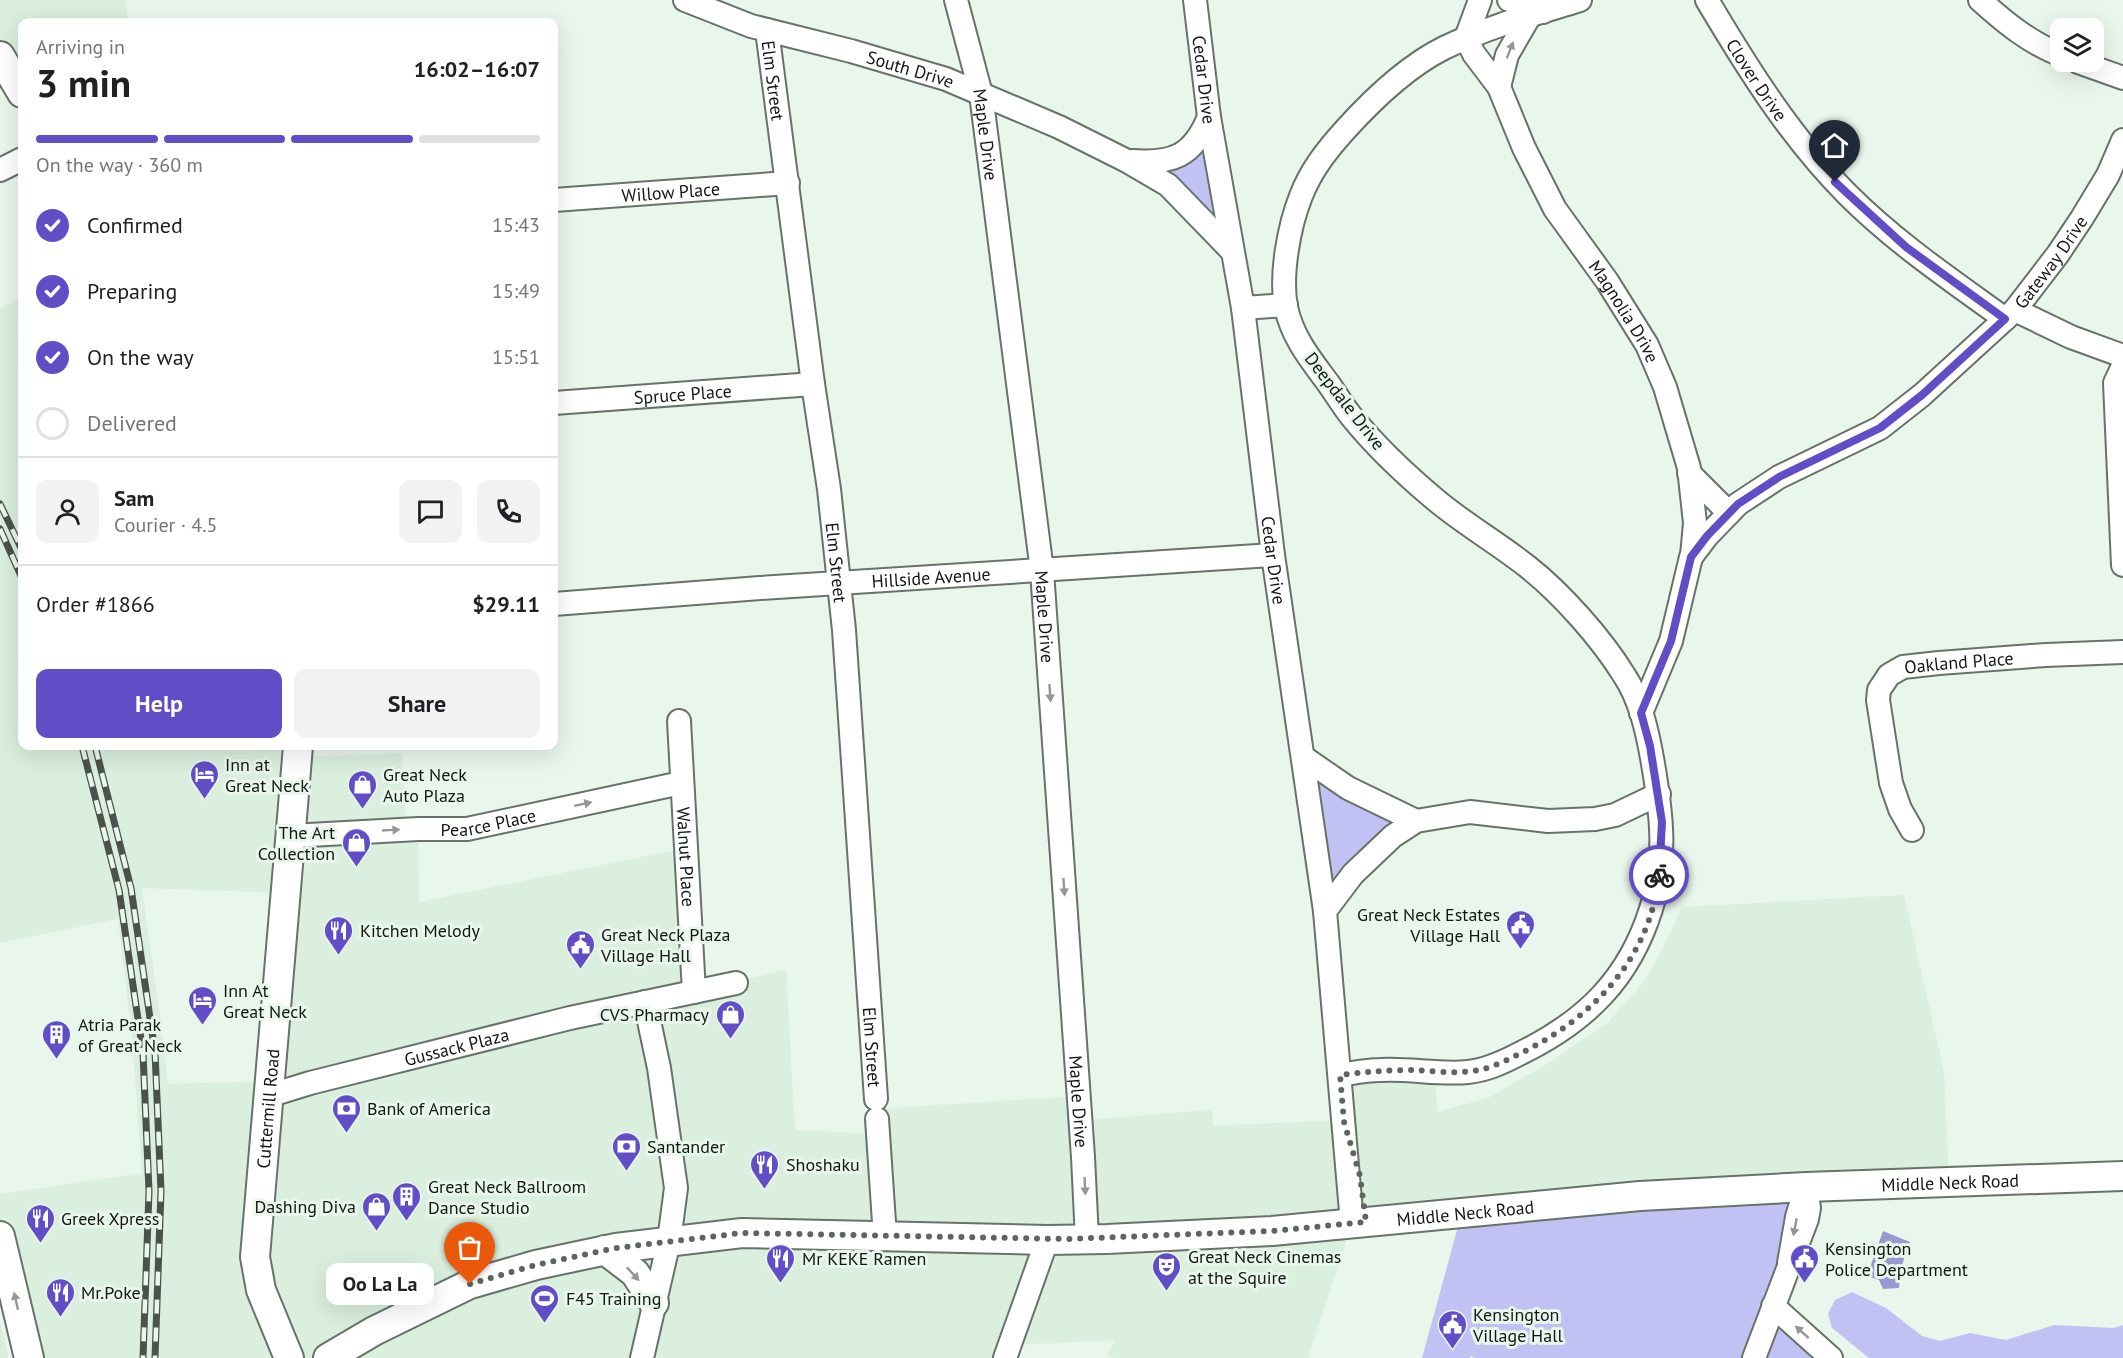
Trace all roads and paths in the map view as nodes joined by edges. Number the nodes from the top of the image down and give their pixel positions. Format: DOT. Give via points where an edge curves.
graph roads {
  1 [pos="685,0"];
  2 [pos="956,0"];
  3 [pos="1195,0"];
  4 [pos="1480,0"];
  5 [pos="1509,0"];
  6 [pos="1580,0"];
  7 [pos="1707,0"];
  8 [pos="1980,0"];
  9 [pos="1536,14"];
  10 [pos="767,30"];
  11 [pos="1466,38"];
  12 [pos="2050,50"];
  13 [pos="0,56"];
  14 [pos="2104,71"];
  15 [pos="2123,78"];
  16 [pos="18,86"];
  17 [pos="1499,87"];
  18 [pos="981,94"];
  19 [pos="1209,117"];
  20 [pos="2123,140"];
  21 [pos="18,161"];
  22 [pos="1127,161"];
  23 [pos="0,170"];
  24 [pos="788,183"];
  25 [pos="558,200"];
  26 [pos="1232,251"];
  27 [pos="1286,305"];
  28 [pos="1243,308"];
  29 [pos="2010,315"];
  30 [pos="2123,356"];
  31 [pos="2123,366"];
  32 [pos="813,384"];
  33 [pos="558,403"];
  34 [pos="2121,460"];
  35 [pos="1689,473"];
  36 [pos="1729,513"];
  37 [pos="1273,555"];
  38 [pos="1691,557"];
  39 [pos="2123,565"];
  40 [pos="1042,571"];
  41 [pos="839,584"];
  42 [pos="558,604"];
  43 [pos="2123,652"];
  44 [pos="1641,713"];
  45 [pos="679,722"];
  46 [pos="298,750"];
  47 [pos="1304,757"];
  48 [pos="681,783"];
  49 [pos="1659,794"];
  50 [pos="1416,821"];
  51 [pos="1912,830"];
  52 [pos="291,836"];
  53 [pos="1325,911"];
  54 [pos="736,982"];
  55 [pos="694,992"];
  56 [pos="645,1002"];
  57 [pos="1340,1075"];
  58 [pos="268,1096"];
  59 [pos="1344,1122"];
  60 [pos="2123,1176"];
  61 [pos="1806,1187"];
  62 [pos="1349,1223"];
  63 [pos="0,1236"];
  64 [pos="885,1237"];
  65 [pos="1087,1239"];
  66 [pos="1047,1240"];
  67 [pos="669,1241"];
  68 [pos="605,1250"];
  69 [pos="654,1303"];
  70 [pos="1773,1306"];
  71 [pos="0,1321"];
  72 [pos="9,1358"];
  73 [pos="29,1358"];
  74 [pos="289,1358"];
  75 [pos="328,1358"];
  76 [pos="642,1358"];
  77 [pos="1005,1358"];
  78 [pos="1754,1358"];
  79 [pos="1831,1358"];
  1 -- 10 [label="street, South Drive"];
  2 -- 18 [label="street, Maple Drive"];
  3 -- 19 [label="street, Cedar Drive"];
  4 -- 11 [label="street"];
  5 -- 9 [label="street"];
  6 -- 9 [label="street, Deepdale Drive"];
  7 -- 29 [label="street, Clover Drive" via="1754,77 1821,167 1906,247"];
  8 -- 12 [label="street" via="2029,39"];
  9 -- 11 [label="street, Deepdale Drive"];
  17 -- 9 [label="street, one-way" via="1516,36"];
  10 -- 18 [label="street, South Drive" via="928,73"];
  10 -- 24 [label="street, Elm Street"];
  11 -- 17 [label="street, Magnolia Drive"];
  11 -- 27 [label="street, Deepdale Drive" via="1440,50 1376,98 1320,159 1303,190 1295,217 1285,264"];
  13 -- 16 [label="main road"];
  14 -- 15 [label="street"];
  17 -- 35 [label="street, Magnolia Drive" via="1555,208 1647,345 1665,387"];
  18 -- 22 [label="street, South Drive"];
  18 -- 40 [label="street, Maple Drive"];
  19 -- 22 [label="street, South Drive" via="1195,144 1172,159"];
  19 -- 26 [label="street, Cedar Drive"];
  20 -- 29 [label="street, Gateway Drive" via="2108,175 2082,218"];
  21 -- 23 [label="street"];
  22 -- 26 [label="street, South Drive" via="1168,185"];
  24 -- 25 [label="street, Willow Place"];
  24 -- 32 [label="street, Elm Street"];
  26 -- 28 [label="street, Cedar Drive"];
  27 -- 28 [label="street"];
  27 -- 44 [label="street, Deepdale Drive" via="1295,335 1309,359 1379,448 1438,502 1556,591 1626,676"];
  28 -- 37 [label="street, Cedar Drive"];
  29 -- 30 [label="street, Clover Drive"];
  29 -- 36 [label="street, Gateway Drive" via="1880,428 1779,477"];
  31 -- 34 [label="street" via="2115,383"];
  32 -- 33 [label="street, Spruce Place"];
  32 -- 41 [label="street, Elm Street"];
  34 -- 39 [label="street"];
  35 -- 36 [label="street"];
  35 -- 38 [label="street, Magnolia Drive" via="1695,523"];
  36 -- 38 [label="street, Gateway Drive"];
  37 -- 40 [label="street, Hillside Avenue"];
  37 -- 47 [label="street, Cedar Drive"];
  38 -- 44 [label="street, Gateway Drive" via="1671,641"];
  40 -- 41 [label="street, Hillside Avenue"];
  40 -- 65 [label="street, Maple Drive, one-way"];
  41 -- 42 [label="street, Hillside Avenue"];
  41 -- 64 [label="street, Elm Street"];
  43 -- 51 [label="street, Oakland Place" via="1939,663 1903,667 1889,675 1879,690 1878,700 1891,783"];
  44 -- 49 [label="street"];
  45 -- 48 [label="street, Walnut Place"];
  46 -- 52 [label="main road, Cuttermill Road"];
  47 -- 50 [label="street" via="1348,788"];
  47 -- 53 [label="street, Cedar Drive"];
  52 -- 48 [label="street, Pearce Place, one-way" via="467,829"];
  48 -- 55 [label="street, Walnut Place"];
  49 -- 50 [label="street" via="1615,815 1595,819 1548,821 1470,812"];
  49 -- 57 [label="street" via="1662,850 1658,890 1633,954 1594,1005 1546,1041 1482,1070 1377,1070"];
  50 -- 53 [label="street" via="1393,836 1353,874"];
  52 -- 58 [label="main road, Cuttermill Road"];
  53 -- 57 [label="street, Cedar Drive"];
  54 -- 55 [label="street, Gussack Plaza"];
  55 -- 56 [label="street, Gussack Plaza"];
  56 -- 58 [label="street, Gussack Plaza"];
  56 -- 67 [label="street" via="676,1188"];
  57 -- 59 [label="street, Cedar Drive"];
  58 -- 74 [label="main road, Cuttermill Road" via="255,1257 261,1290"];
  59 -- 62 [label="street, Cedar Drive" via="1363,1190"];
  59 -- 62 [label="street" via="1335,1211"];
  60 -- 61 [label="main road, Middle Neck Road"];
  61 -- 62 [label="main road, Middle Neck Road" via="1640,1196"];
  61 -- 70 [label="street" via="1807,1220"];
  62 -- 65 [label="main road, Middle Neck Road" via="1272,1231"];
  73 -- 63 [label="main road, one-way"];
  64 -- 66 [label="main road, Middle Neck Road"];
  64 -- 67 [label="main road, Middle Neck Road" via="742,1233"];
  65 -- 66 [label="main road, Middle Neck Road"];
  66 -- 77 [label="street"];
  67 -- 68 [label="main road, Middle Neck Road"];
  67 -- 69 [label="street"];
  68 -- 69 [label="main road, one-way" via="634,1273"];
  68 -- 75 [label="main road, Middle Neck Road" via="470,1284"];
  69 -- 76 [label="street"];
  70 -- 78 [label="street"];
  79 -- 70 [label="street, one-way"];
  71 -- 72 [label="main road"];
}
